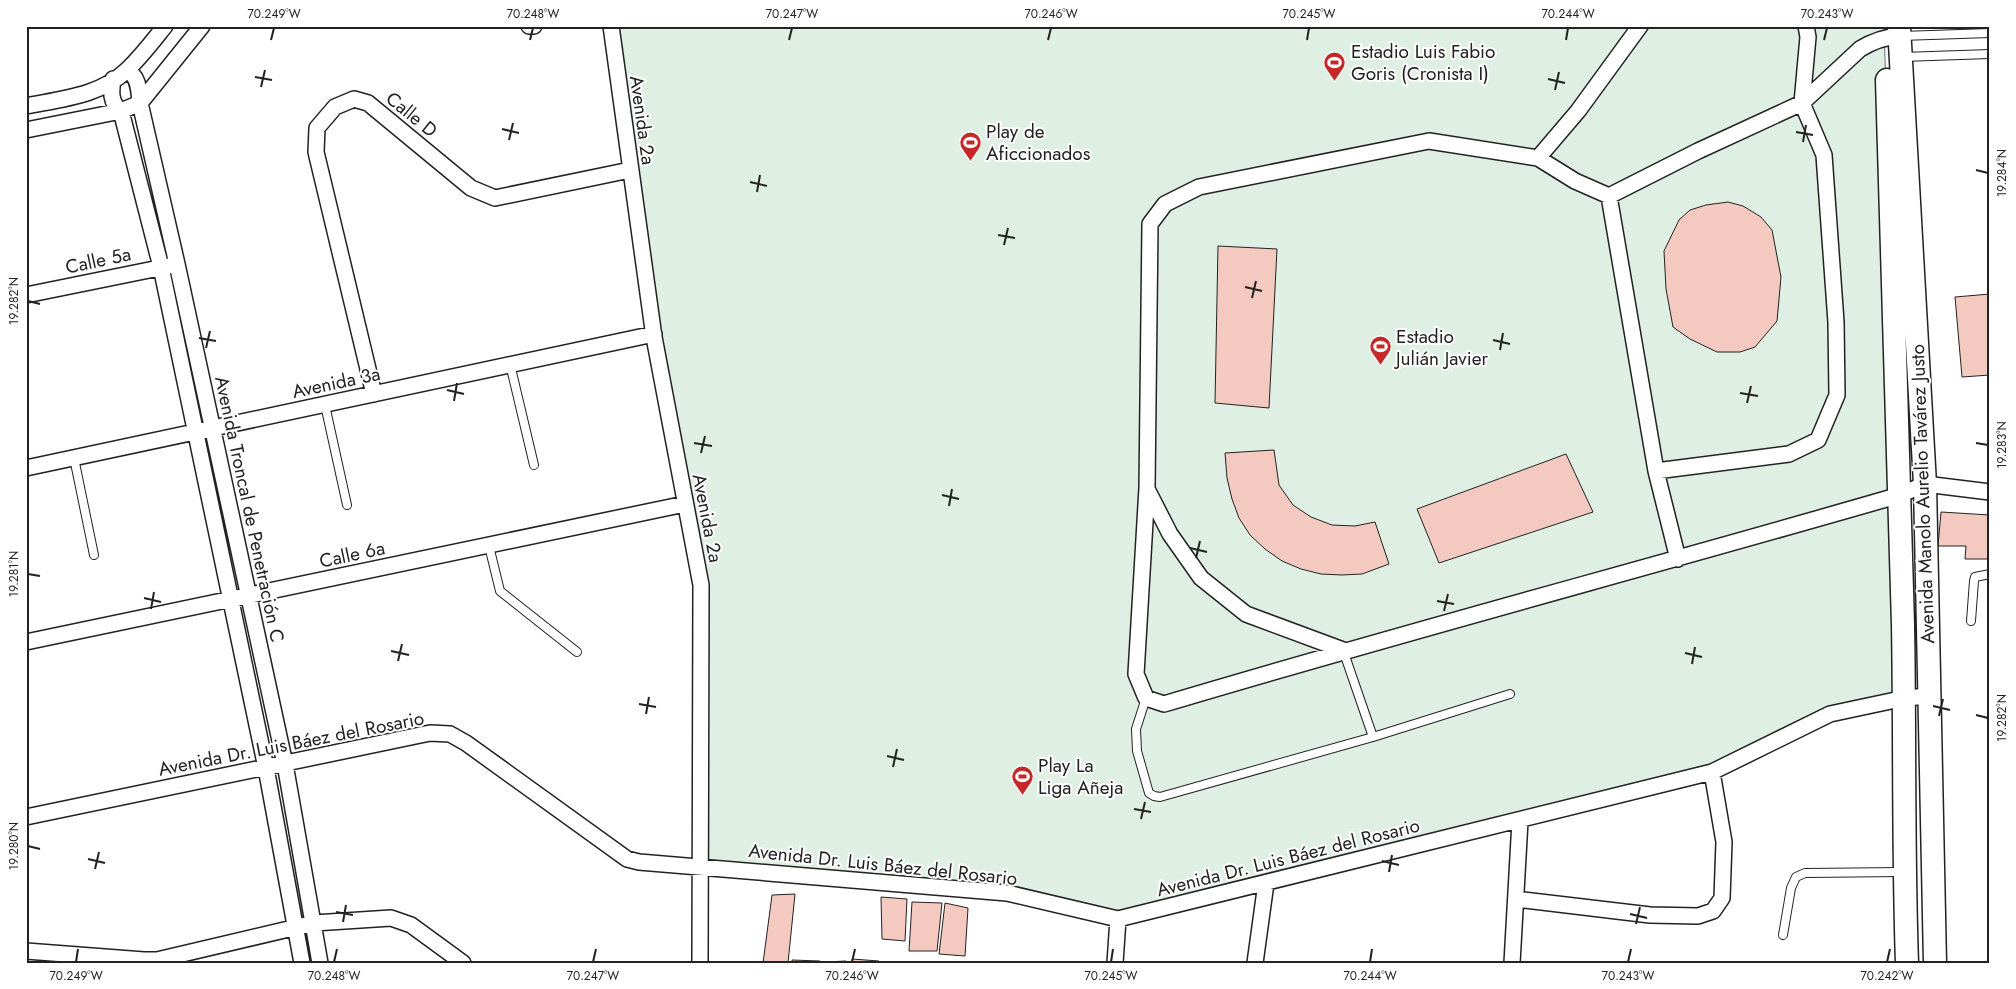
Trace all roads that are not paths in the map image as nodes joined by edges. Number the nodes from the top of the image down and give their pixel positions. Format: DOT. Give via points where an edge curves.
graph roads {
  1 [pos="165,26"];
  2 [pos="202,26"];
  3 [pos="529,26"];
  4 [pos="534,26"];
  5 [pos="611,26"];
  6 [pos="1640,26"];
  7 [pos="1806,26"];
  8 [pos="1990,33"];
  9 [pos="1894,37"];
  10 [pos="1990,54"];
  11 [pos="120,75"];
  12 [pos="140,103"];
  13 [pos="1802,103"];
  14 [pos="26,106"];
  15 [pos="121,111"];
  16 [pos="26,130"];
  17 [pos="1538,158"];
  18 [pos="630,170"];
  19 [pos="1609,196"];
  20 [pos="177,264"];
  21 [pos="161,268"];
  22 [pos="26,295"];
  23 [pos="654,334"];
  24 [pos="510,364"];
  25 [pos="374,394"];
  26 [pos="325,405"];
  27 [pos="212,429"];
  28 [pos="196,432"];
  29 [pos="74,458"];
  30 [pos="534,465"];
  31 [pos="26,468"];
  32 [pos="1656,471"];
  33 [pos="1925,484"];
  34 [pos="1146,488"];
  35 [pos="1990,492"];
  36 [pos="1900,495"];
  37 [pos="686,504"];
  38 [pos="347,505"];
  39 [pos="489,546"];
  40 [pos="94,555"];
  41 [pos="1678,559"];
  42 [pos="1990,574"];
  43 [pos="248,596"];
  44 [pos="231,599"];
  45 [pos="1972,621"];
  46 [pos="26,642"];
  47 [pos="1343,650"];
  48 [pos="577,652"];
  49 [pos="1510,694"];
  50 [pos="1929,696"];
  51 [pos="1146,698"];
  52 [pos="1905,698"];
  53 [pos="1373,737"];
  54 [pos="285,764"];
  55 [pos="266,768"];
  56 [pos="1712,772"];
  57 [pos="26,817"];
  58 [pos="1520,821"];
  59 [pos="700,866"];
  60 [pos="1903,872"];
  61 [pos="1266,883"];
  62 [pos="1516,899"];
  63 [pos="1118,919"];
  64 [pos="314,923"];
  65 [pos="294,927"];
  66 [pos="1783,935"];
  67 [pos="26,951"];
  68 [pos="302,963"];
  69 [pos="320,963"];
  70 [pos="463,963"];
  71 [pos="700,963"];
  72 [pos="1115,963"];
  73 [pos="1255,963"];
  74 [pos="1512,963"];
  75 [pos="1907,963"];
  76 [pos="1935,963"];
  1 -- 11 [label="street"];
  2 -- 12 [label="street"];
  3 -- 4 [label="street"];
  5 -- 18 [label="street, Avenida 2a"];
  6 -- 17 [label="street" via="1578,111"];
  7 -- 13 [label="street" via="1808,37"];
  8 -- 9 [label="lane"];
  9 -- 10 [label="lane"];
  9 -- 13 [label="street" via="1860,49"];
  9 -- 33 [label="main road, Avenida Manolo Aurelio Tavárez Justo"];
  9 -- 36 [label="main road, Avenida Manolo Aurelio Tavárez Justo"];
  11 -- 12 [label="street, Avenida Troncal de Penetración C" via="130,72 138,84"];
  11 -- 14 [label="street" via="81,96"];
  11 -- 15 [label="street, Avenida Troncal de Penetración C" via="112,96 116,108"];
  12 -- 15 [label="street"];
  12 -- 20 [label="street, Avenida Troncal de Penetración C"];
  13 -- 19 [label="street"];
  13 -- 32 [label="street" via="1824,155 1836,322 1837,395 1818,440 1789,454"];
  15 -- 16 [label="street"];
  15 -- 21 [label="street, Avenida Troncal de Penetración C"];
  17 -- 19 [label="street" via="1575,181"];
  17 -- 34 [label="street" via="1429,141 1199,187 1165,204 1150,224"];
  18 -- 23 [label="street, Avenida 2a"];
  18 -- 25 [label="street, Calle D" via="495,198 471,188 368,103 354,99 334,107 317,128 316,152"];
  19 -- 32 [label="street"];
  20 -- 21 [label="street, Calle 5a"];
  20 -- 27 [label="street, Avenida Troncal de Penetración C"];
  21 -- 22 [label="street, Calle 5a"];
  21 -- 28 [label="street, Avenida Troncal de Penetración C"];
  23 -- 24 [label="street, Avenida 3a"];
  23 -- 37 [label="street, Avenida 2a"];
  24 -- 25 [label="street, Avenida 3a"];
  24 -- 30 [label="lane"];
  25 -- 26 [label="street, Avenida 3a"];
  26 -- 27 [label="street, Avenida 3a"];
  26 -- 38 [label="lane"];
  27 -- 28 [label="street, Avenida 3a"];
  27 -- 43 [label="street, Avenida Troncal de Penetración C"];
  28 -- 29 [label="street, Avenida 3a"];
  28 -- 44 [label="street, Avenida Troncal de Penetración C"];
  29 -- 31 [label="street, Avenida 3a"];
  29 -- 40 [label="lane"];
  32 -- 41 [label="street"];
  33 -- 35 [label="street"];
  33 -- 36 [label="street"];
  33 -- 50 [label="main road, Avenida Manolo Aurelio Tavárez Justo"];
  34 -- 47 [label="street" via="1170,534 1201,578 1246,614"];
  34 -- 51 [label="street" via="1136,674"];
  36 -- 41 [label="street"];
  36 -- 52 [label="main road, Avenida Manolo Aurelio Tavárez Justo"];
  37 -- 39 [label="street, Calle 6a"];
  37 -- 59 [label="street, Avenida 2a" via="700,585"];
  39 -- 43 [label="street, Calle 6a"];
  39 -- 48 [label="lane" via="500,591"];
  41 -- 47 [label="street"];
  42 -- 45 [label="lane" via="1975,577"];
  43 -- 44 [label="street, Calle 6a"];
  43 -- 54 [label="street, Avenida Troncal de Penetración C"];
  44 -- 46 [label="street, Calle 6a"];
  44 -- 55 [label="street, Avenida Troncal de Penetración C"];
  47 -- 51 [label="street" via="1164,704"];
  47 -- 53 [label="lane"];
  49 -- 53 [label="lane"];
  50 -- 52 [label="street, Avenida Dr. Luis Báez del Rosario"];
  50 -- 76 [label="main road, Avenida Manolo Aurelio Tavárez Justo"];
  51 -- 53 [label="lane" via="1136,729 1137,750 1149,793 1154,796 1160,797"];
  52 -- 56 [label="street, Avenida Dr. Luis Báez del Rosario" via="1830,714"];
  52 -- 60 [label="main road, Avenida Manolo Aurelio Tavárez Justo"];
  54 -- 55 [label="street, Avenida Dr. Luis Báez del Rosario"];
  54 -- 59 [label="street, Avenida Dr. Luis Báez del Rosario" via="430,733 450,734 627,860"];
  54 -- 64 [label="street, Avenida Troncal de Penetración C"];
  55 -- 57 [label="street, Avenida Dr. Luis Báez del Rosario"];
  55 -- 65 [label="street, Avenida Troncal de Penetración C"];
  56 -- 58 [label="street, Avenida Dr. Luis Báez del Rosario"];
  56 -- 62 [label="street" via="1724,842 1722,898 1713,911 1698,916 1650,915"];
  58 -- 61 [label="street, Avenida Dr. Luis Báez del Rosario"];
  58 -- 62 [label="street"];
  59 -- 63 [label="street, Avenida Dr. Luis Báez del Rosario" via="1007,893"];
  59 -- 71 [label="street, Avenida 2a"];
  60 -- 66 [label="lane" via="1805,873 1796,877"];
  60 -- 75 [label="main road, Avenida Manolo Aurelio Tavárez Justo"];
  61 -- 63 [label="street, Avenida Dr. Luis Báez del Rosario"];
  61 -- 73 [label="street"];
  62 -- 74 [label="street"];
  63 -- 72 [label="street"];
  64 -- 65 [label="street"];
  64 -- 69 [label="street, Avenida Troncal de Penetración C"];
  64 -- 70 [label="street" via="390,918 411,925"];
  65 -- 67 [label="street" via="157,960"];
  65 -- 68 [label="street, Avenida Troncal de Penetración C"];
}
